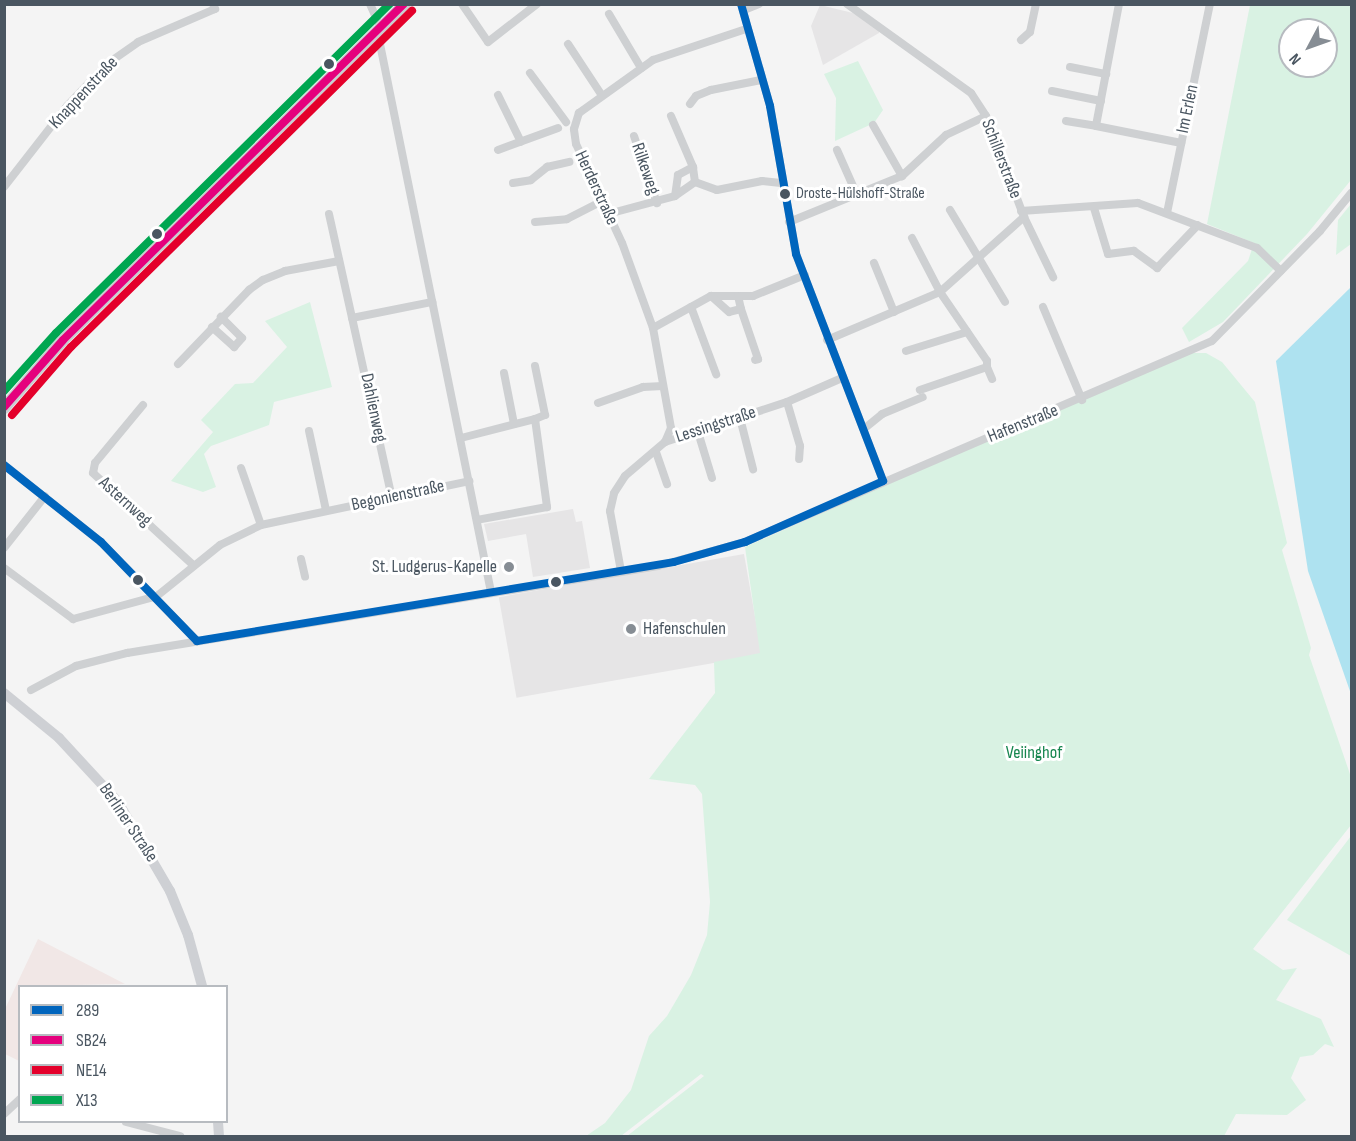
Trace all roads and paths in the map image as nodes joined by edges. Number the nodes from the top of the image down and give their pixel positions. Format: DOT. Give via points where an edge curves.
graph roads {
  1 [pos="370,4"];
  2 [pos="405,4"];
  3 [pos="462,4"];
  4 [pos="537,4"];
  5 [pos="759,4"];
  6 [pos="847,4"];
  7 [pos="1036,4"];
  8 [pos="1119,4"];
  9 [pos="1210,4"];
  10 [pos="214,7"];
  11 [pos="743,7"];
  12 [pos="609,14"];
  13 [pos="380,26"];
  14 [pos="746,29"];
  15 [pos="1021,40"];
  16 [pos="568,44"];
  17 [pos="1070,67"];
  18 [pos="641,68"];
  19 [pos="531,73"];
  20 [pos="1106,74"];
  21 [pos="761,80"];
  22 [pos="1052,91"];
  23 [pos="498,94"];
  24 [pos="601,94"];
  25 [pos="1101,101"];
  26 [pos="690,104"];
  27 [pos="671,116"];
  28 [pos="986,117"];
  29 [pos="1066,121"];
  30 [pos="566,122"];
  31 [pos="873,125"];
  32 [pos="1096,126"];
  33 [pos="558,128"];
  34 [pos="634,135"];
  35 [pos="521,142"];
  36 [pos="1181,143"];
  37 [pos="498,150"];
  38 [pos="837,150"];
  39 [pos="569,162"];
  40 [pos="693,167"];
  41 [pos="902,176"];
  42 [pos="695,182"];
  43 [pos="513,183"];
  44 [pos="781,183"];
  45 [pos="4,187"];
  46 [pos="1352,192"];
  47 [pos="857,195"];
  48 [pos="675,196"];
  49 [pos="602,201"];
  50 [pos="657,203"];
  51 [pos="1094,208"];
  52 [pos="950,210"];
  53 [pos="1167,213"];
  54 [pos="329,214"];
  55 [pos="608,214"];
  56 [pos="1023,214"];
  57 [pos="535,222"];
  58 [pos="789,222"];
  59 [pos="1198,225"];
  60 [pos="912,237"];
  61 [pos="978,259"];
  62 [pos="339,261"];
  63 [pos="873,264"];
  64 [pos="1281,271"];
  65 [pos="804,275"];
  66 [pos="1053,277"];
  67 [pos="940,292"];
  68 [pos="711,296"];
  69 [pos="738,296"];
  70 [pos="432,302"];
  71 [pos="1005,302"];
  72 [pos="691,307"];
  73 [pos="1043,307"];
  74 [pos="741,309"];
  75 [pos="894,312"];
  76 [pos="221,317"];
  77 [pos="352,318"];
  78 [pos="212,327"];
  79 [pos="652,328"];
  80 [pos="967,332"];
  81 [pos="827,340"];
  82 [pos="906,351"];
  83 [pos="755,360"];
  84 [pos="178,364"];
  85 [pos="535,366"];
  86 [pos="987,367"];
  87 [pos="504,373"];
  88 [pos="716,374"];
  89 [pos="842,378"];
  90 [pos="992,380"];
  91 [pos="663,386"];
  92 [pos="1082,400"];
  93 [pos="787,402"];
  94 [pos="598,403"];
  95 [pos="143,405"];
  96 [pos="4,408"];
  97 [pos="535,418"];
  98 [pos="740,418"];
  99 [pos="514,424"];
  100 [pos="865,429"];
  101 [pos="309,431"];
  102 [pos="698,432"];
  103 [pos="461,438"];
  104 [pos="665,442"];
  105 [pos="656,452"];
  106 [pos="799,459"];
  107 [pos="4,465"];
  108 [pos="241,468"];
  109 [pos="753,470"];
  110 [pos="712,478"];
  111 [pos="469,481"];
  112 [pos="883,481"];
  113 [pos="667,484"];
  114 [pos="45,495"];
  115 [pos="392,498"];
  116 [pos="326,510"];
  117 [pos="477,520"];
  118 [pos="261,525"];
  119 [pos="4,548"];
  120 [pos="301,559"];
  121 [pos="193,565"];
  122 [pos="4,568"];
  123 [pos="621,571"];
  124 [pos="305,577"];
  125 [pos="491,592"];
  126 [pos="156,596"];
  127 [pos="196,641"];
  128 [pos="31,690"];
  129 [pos="4,693"];
  130 [pos="201,985"];
  131 [pos="18,1101"];
  132 [pos="4,1114"];
  133 [pos="130,1123"];
  134 [pos="180,1137"];
  1 -- 13 [label="street"];
  2 -- 13 [label="main road"];
  3 -- 4 [label="street" via="488,42"];
  5 -- 11 [label="street"];
  6 -- 28 [label="street, Schillerstraße" via="922,54 971,93"];
  7 -- 15 [label="street" via="1030,32"];
  8 -- 20 [label="street"];
  9 -- 36 [label="street, Im Erlen"];
  10 -- 45 [label="street, Knappenstraße" via="138,42 107,64 67,106"];
  11 -- 14 [label="street"];
  12 -- 18 [label="street"];
  13 -- 70 [label="street" via="380,44"];
  13 -- 96 [label="main road" via="57,346"];
  14 -- 18 [label="street, Herderstraße"];
  14 -- 21 [label="street"];
  16 -- 24 [label="street"];
  17 -- 20 [label="street"];
  18 -- 24 [label="street, Herderstraße"];
  19 -- 30 [label="street"];
  20 -- 25 [label="street"];
  21 -- 26 [label="street" via="711,90 696,96"];
  21 -- 44 [label="street" via="778,147"];
  22 -- 25 [label="street"];
  23 -- 35 [label="street"];
  24 -- 49 [label="street, Herderstraße" via="579,113 574,129 576,144"];
  25 -- 32 [label="street"];
  27 -- 40 [label="street"];
  28 -- 41 [label="street" via="946,135"];
  28 -- 56 [label="street, Schillerstraße"];
  29 -- 32 [label="street"];
  31 -- 41 [label="street"];
  32 -- 36 [label="street"];
  33 -- 35 [label="street"];
  34 -- 50 [label="street, Rilkeweg"];
  35 -- 37 [label="street"];
  36 -- 53 [label="street, Im Erlen"];
  38 -- 47 [label="street"];
  39 -- 43 [label="street" via="547,167 531,180"];
  40 -- 42 [label="street"];
  40 -- 48 [label="street" via="678,175"];
  41 -- 47 [label="street"];
  42 -- 44 [label="street" via="717,190 762,181"];
  42 -- 48 [label="street"];
  44 -- 58 [label="street"];
  46 -- 64 [label="street, Hafenstraße"];
  47 -- 58 [label="street"];
  48 -- 50 [label="street"];
  49 -- 55 [label="street, Herderstraße"];
  49 -- 57 [label="street" via="567,219"];
  50 -- 55 [label="street"];
  51 -- 53 [label="street" via="1137,203"];
  51 -- 56 [label="street"];
  51 -- 59 [label="street" via="1108,254 1134,251 1157,267"];
  52 -- 61 [label="street"];
  53 -- 59 [label="street"];
  54 -- 62 [label="street, Dahlienweg"];
  55 -- 79 [label="street, Herderstraße"];
  56 -- 61 [label="street, Schillerstraße"];
  56 -- 66 [label="street"];
  58 -- 65 [label="street"];
  59 -- 64 [label="street" via="1257,248"];
  60 -- 67 [label="street"];
  61 -- 67 [label="street, Schillerstraße"];
  61 -- 71 [label="street"];
  62 -- 76 [label="street" via="285,271 263,280"];
  62 -- 77 [label="street, Dahlienweg"];
  63 -- 75 [label="street"];
  64 -- 92 [label="street, Hafenstraße" via="1212,341"];
  65 -- 69 [label="street" via="775,289"];
  65 -- 81 [label="street"];
  67 -- 75 [label="street, Schillerstraße"];
  67 -- 80 [label="street"];
  68 -- 69 [label="street"];
  68 -- 72 [label="street"];
  68 -- 74 [label="street" via="729,312"];
  69 -- 74 [label="street"];
  70 -- 77 [label="street"];
  70 -- 103 [label="street"];
  72 -- 79 [label="street"];
  72 -- 88 [label="street"];
  73 -- 92 [label="street, Hafenstraße"];
  74 -- 83 [label="street" via="758,359"];
  75 -- 81 [label="street, Schillerstraße"];
  76 -- 78 [label="street"];
  76 -- 78 [label="street" via="242,338 234,347"];
  77 -- 115 [label="street, Dahlienweg"];
  78 -- 84 [label="street"];
  79 -- 91 [label="street, Herderstraße"];
  80 -- 82 [label="street"];
  80 -- 86 [label="street"];
  81 -- 89 [label="street"];
  85 -- 97 [label="street" via="544,415"];
  86 -- 90 [label="street"];
  86 -- 100 [label="street" via="921,394 882,414"];
  87 -- 99 [label="street"];
  89 -- 93 [label="street, Lessingstraße"];
  89 -- 100 [label="street"];
  91 -- 94 [label="street" via="643,387"];
  91 -- 104 [label="street, Herderstraße" via="670,428"];
  92 -- 112 [label="street, Hafenstraße"];
  93 -- 98 [label="street, Lessingstraße"];
  93 -- 106 [label="street" via="800,446"];
  95 -- 121 [label="street, Asternweg" via="95,463 93,473"];
  97 -- 99 [label="street"];
  97 -- 117 [label="street" via="547,507"];
  98 -- 102 [label="street, Lessingstraße"];
  98 -- 109 [label="street"];
  99 -- 103 [label="street"];
  100 -- 112 [label="street"];
  101 -- 116 [label="street, Begonienstraße"];
  102 -- 104 [label="street, Lessingstraße"];
  102 -- 110 [label="street"];
  103 -- 111 [label="street"];
  104 -- 105 [label="street, Lessingstraße"];
  105 -- 113 [label="street"];
  105 -- 123 [label="street, Lessingstraße" via="625,476 614,493 610,511"];
  107 -- 114 [label="street"];
  108 -- 118 [label="street"];
  111 -- 115 [label="street, Begonienstraße"];
  111 -- 117 [label="street"];
  112 -- 123 [label="street, Hafenstraße" via="746,542 674,562"];
  114 -- 119 [label="street"];
  114 -- 126 [label="street"];
  115 -- 116 [label="street, Begonienstraße"];
  116 -- 118 [label="street, Begonienstraße"];
  117 -- 125 [label="street"];
  118 -- 121 [label="street, Begonienstraße" via="220,544"];
  120 -- 124 [label="street"];
  121 -- 126 [label="street, Begonienstraße"];
  122 -- 126 [label="street" via="73,620"];
  123 -- 125 [label="street, Hafenstraße"];
  125 -- 127 [label="street, Hafenstraße"];
  126 -- 127 [label="street"];
  127 -- 128 [label="street, Hafenstraße" via="76,666"];
  129 -- 130 [label="main road, Berliner Straße" via="59,738 118,802 170,891 188,935"];
  131 -- 132 [label="street"];
  133 -- 134 [label="street"];
}
